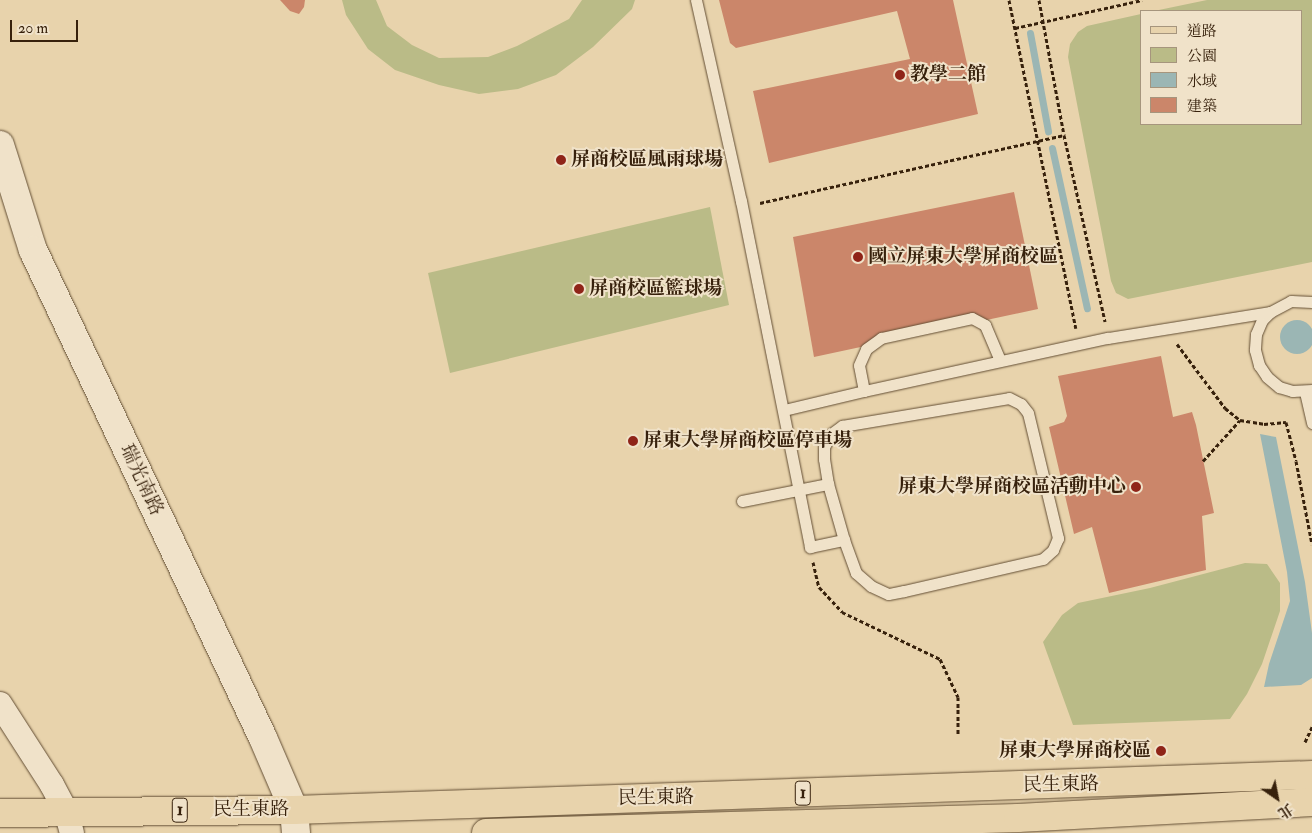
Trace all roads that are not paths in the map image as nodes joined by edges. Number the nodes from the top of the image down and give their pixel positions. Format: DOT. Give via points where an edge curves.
graph roads {
  1 [pos="696,0"];
  2 [pos="0,145"];
  3 [pos="1312,302"];
  4 [pos="1270,312"];
  5 [pos="1000,360"];
  6 [pos="864,391"];
  7 [pos="1309,391"];
  8 [pos="784,410"];
  9 [pos="1312,423"];
  10 [pos="828,484"];
  11 [pos="799,491"];
  12 [pos="742,501"];
  13 [pos="844,540"];
  14 [pos="0,704"];
  15 [pos="1312,775"];
  16 [pos="1312,802"];
  17 [pos="0,813"];
  18 [pos="69,822"];
  19 [pos="295,822"];
  20 [pos="486,833"];
  1 -- 8 [label="lane"];
  2 -- 19 [label="street, 瑞光南路" via="33,250 240,689"];
  3 -- 4 [label="lane" via="1291,301"];
  4 -- 5 [label="lane" via="1108,338"];
  4 -- 7 [label="lane" via="1256,334 1255,350 1259,364 1267,378 1279,387"];
  5 -- 6 [label="lane"];
  5 -- 6 [label="lane" via="985,325 972,318 881,338 866,349 859,365"];
  6 -- 8 [label="lane"];
  7 -- 9 [label="lane"];
  8 -- 11 [label="lane"];
  10 -- 11 [label="lane"];
  10 -- 13 [label="lane"];
  10 -- 13 [label="lane" via="824,447 831,434 842,426 1009,398 1021,404 1028,413 1058,538 1053,550 1043,558 888,594 871,586 856,573"];
  11 -- 12 [label="lane"];
  11 -- 13 [label="lane" via="810,547"];
  14 -- 18 [label="street"];
  15 -- 19 [label="main road, 民生東路 / 1"];
  16 -- 20 [label="main road, 民生東路 / 1" via="1018,818"];
  17 -- 18 [label="main road, 民生東路 / 1"];
  18 -- 19 [label="main road, 民生東路 / 1"];
}
